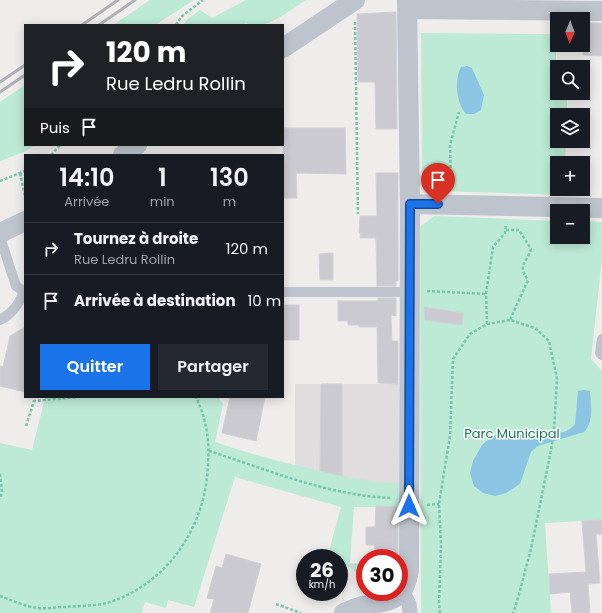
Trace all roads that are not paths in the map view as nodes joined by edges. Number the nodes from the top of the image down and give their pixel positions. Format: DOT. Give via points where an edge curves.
graph roads {
  1 [pos="355,0"];
  2 [pos="408,5"];
  3 [pos="602,12"];
  4 [pos="284,47"];
  5 [pos="136,146"];
  6 [pos="124,154"];
  7 [pos="410,204"];
  8 [pos="602,208"];
  9 [pos="24,221"];
  10 [pos="0,233"];
  11 [pos="0,237"];
  12 [pos="24,292"];
  13 [pos="284,292"];
  14 [pos="410,292"];
  15 [pos="0,320"];
  16 [pos="602,339"];
  17 [pos="602,355"];
  18 [pos="408,580"];
  19 [pos="408,600"];
  20 [pos="389,601"];
  21 [pos="344,613"];
  22 [pos="410,613"];
  1 -- 4 [label="street"];
  2 -- 3 [label="street"];
  2 -- 7 [label="street"];
  5 -- 6 [label="street"];
  7 -- 8 [label="street"];
  7 -- 14 [label="street"];
  9 -- 10 [label="street"];
  11 -- 12 [label="lane" via="16,286"];
  12 -- 15 [label="lane" via="18,305"];
  13 -- 14 [label="lane"];
  14 -- 18 [label="street"];
  16 -- 17 [label="lane"];
  19 -- 22 [label="street"];
  20 -- 21 [label="street" via="368,604"];
}
